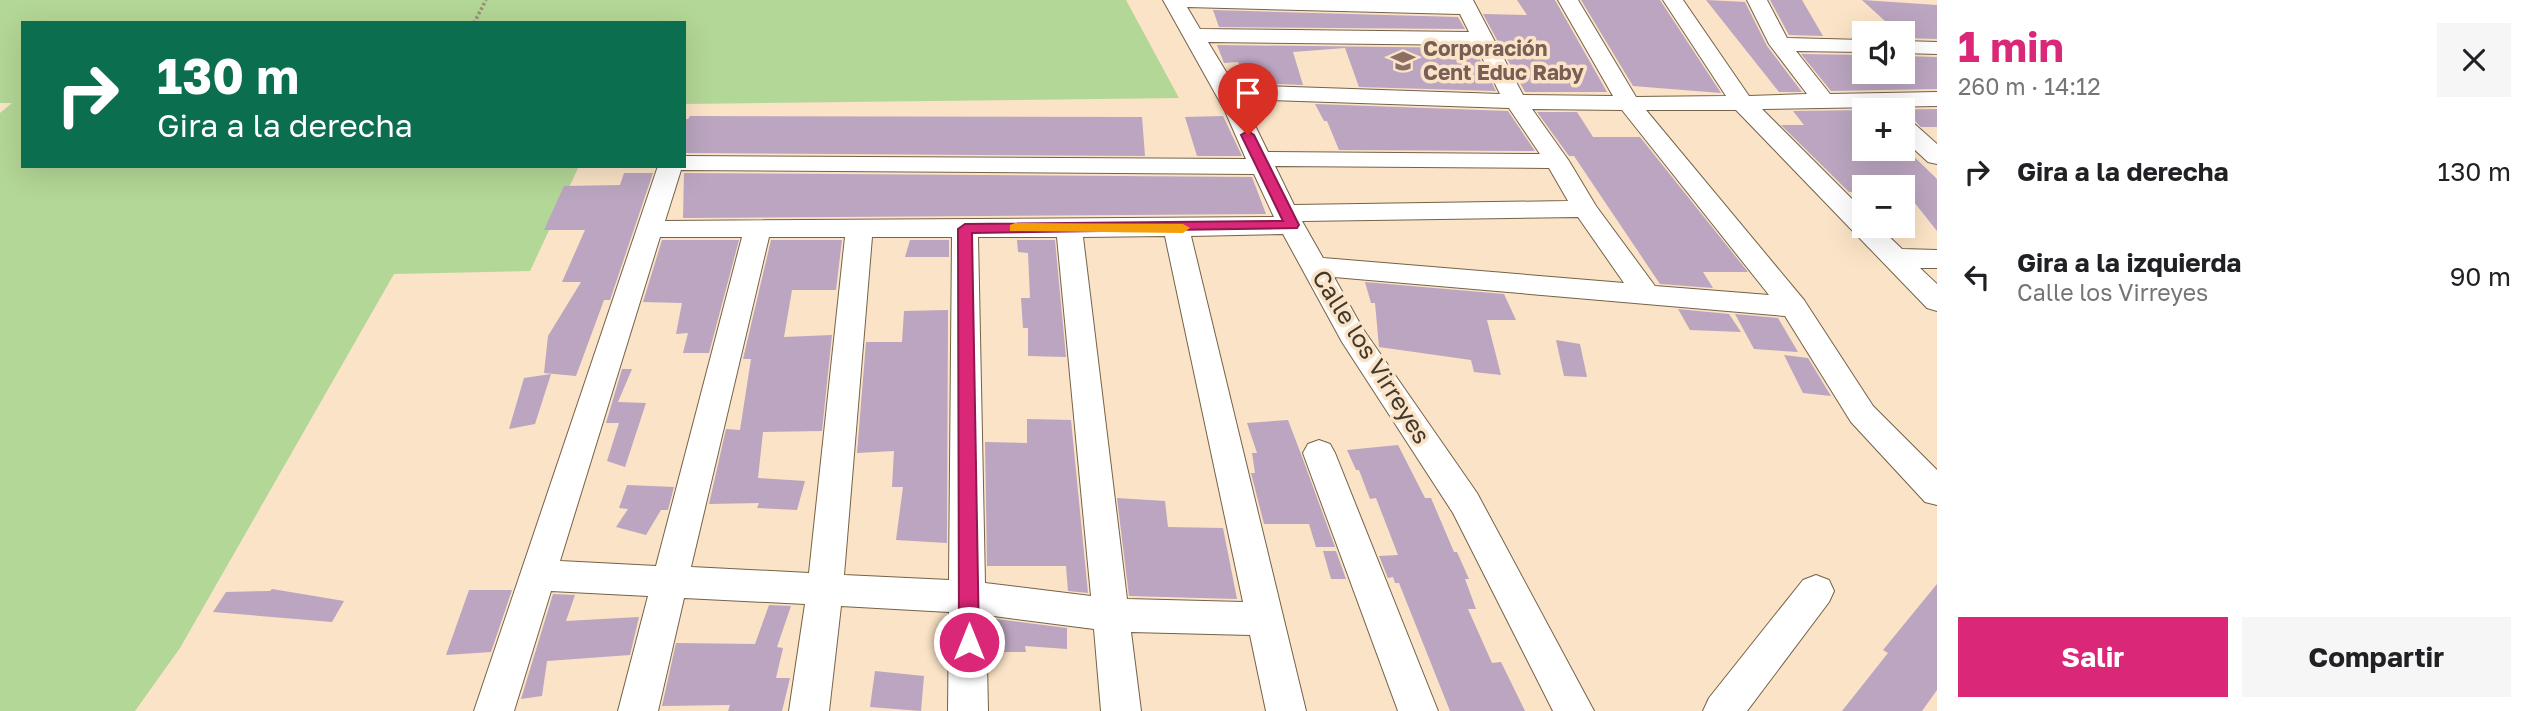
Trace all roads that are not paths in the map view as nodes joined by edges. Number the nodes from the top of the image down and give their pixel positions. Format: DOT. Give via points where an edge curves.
graph roads {
  1 [pos="1568,0"];
  2 [pos="1673,0"];
  3 [pos="1757,0"];
  4 [pos="1173,1"];
  5 [pos="1465,4"];
  6 [pos="1193,35"];
  7 [pos="1482,39"];
  8 [pos="1780,44"];
  9 [pos="1852,46"];
  10 [pos="1915,47"];
  11 [pos="1937,48"];
  12 [pos="1226,92"];
  13 [pos="1937,99"];
  14 [pos="1824,100"];
  15 [pos="1915,101"];
  16 [pos="1515,102"];
  17 [pos="1852,102"];
  18 [pos="1628,103"];
  19 [pos="1742,103"];
  20 [pos="1915,137"];
  21 [pos="1937,157"];
  22 [pos="1557,161"];
  23 [pos="686,163"];
  24 [pos="1260,163"];
  25 [pos="669,168"];
  26 [pos="1585,209"];
  27 [pos="1288,219"];
  28 [pos="1069,227"];
  29 [pos="1176,228"];
  30 [pos="650,229"];
  31 [pos="757,229"];
  32 [pos="965,229"];
  33 [pos="859,230"];
  34 [pos="1894,258"];
  35 [pos="1937,259"];
  36 [pos="1314,266"];
  37 [pos="1647,295"];
  38 [pos="1937,301"];
  39 [pos="1794,307"];
  40 [pos="1319,453"];
  41 [pos="1937,492"];
  42 [pos="539,575"];
  43 [pos="669,582"];
  44 [pos="825,590"];
  45 [pos="1816,591"];
  46 [pos="969,597"];
  47 [pos="1111,615"];
  48 [pos="1265,619"];
  49 [pos="494,711"];
  50 [pos="638,711"];
  51 [pos="809,711"];
  52 [pos="968,711"];
  53 [pos="1121,711"];
  54 [pos="1286,711"];
  55 [pos="1418,711"];
  56 [pos="1574,711"];
  57 [pos="1723,711"];
  1 -- 18 [label="street"];
  2 -- 19 [label="street"];
  3 -- 8 [label="street"];
  4 -- 5 [label="street"];
  4 -- 6 [label="street, Calle los Virreyes"];
  5 -- 7 [label="street"];
  6 -- 7 [label="street"];
  6 -- 12 [label="street, Calle los Virreyes"];
  7 -- 16 [label="street"];
  8 -- 9 [label="street"];
  8 -- 14 [label="street"];
  10 -- 11 [label="street"];
  12 -- 16 [label="street"];
  12 -- 24 [label="street, Calle los Virreyes"];
  13 -- 15 [label="street"];
  14 -- 17 [label="street"];
  14 -- 19 [label="street"];
  16 -- 18 [label="street"];
  16 -- 22 [label="street"];
  18 -- 19 [label="street"];
  18 -- 39 [label="street"];
  19 -- 34 [label="street"];
  20 -- 21 [label="street"];
  22 -- 24 [label="street"];
  22 -- 26 [label="street"];
  23 -- 24 [label="street"];
  24 -- 27 [label="street, Calle los Virreyes"];
  25 -- 30 [label="street"];
  26 -- 27 [label="street"];
  26 -- 37 [label="street"];
  27 -- 29 [label="street"];
  27 -- 36 [label="street, Calle los Virreyes"];
  28 -- 29 [label="street"];
  28 -- 32 [label="street"];
  28 -- 47 [label="street"];
  29 -- 48 [label="street"];
  30 -- 31 [label="street"];
  30 -- 42 [label="street"];
  31 -- 33 [label="street"];
  31 -- 43 [label="street"];
  32 -- 33 [label="street"];
  32 -- 46 [label="street"];
  33 -- 44 [label="street"];
  34 -- 35 [label="street"];
  34 -- 38 [label="street"];
  36 -- 37 [label="street"];
  36 -- 56 [label="street, Calle los Virreyes" via="1352,335 1465,503"];
  37 -- 39 [label="street"];
  39 -- 41 [label="street" via="1863,414"];
  40 -- 55 [label="street"];
  42 -- 43 [label="street"];
  42 -- 49 [label="street"];
  43 -- 44 [label="street"];
  43 -- 50 [label="street"];
  44 -- 46 [label="street"];
  44 -- 51 [label="street"];
  45 -- 57 [label="street"];
  46 -- 47 [label="street"];
  46 -- 52 [label="street"];
  47 -- 48 [label="street"];
  47 -- 53 [label="street"];
  48 -- 54 [label="street"];
}
